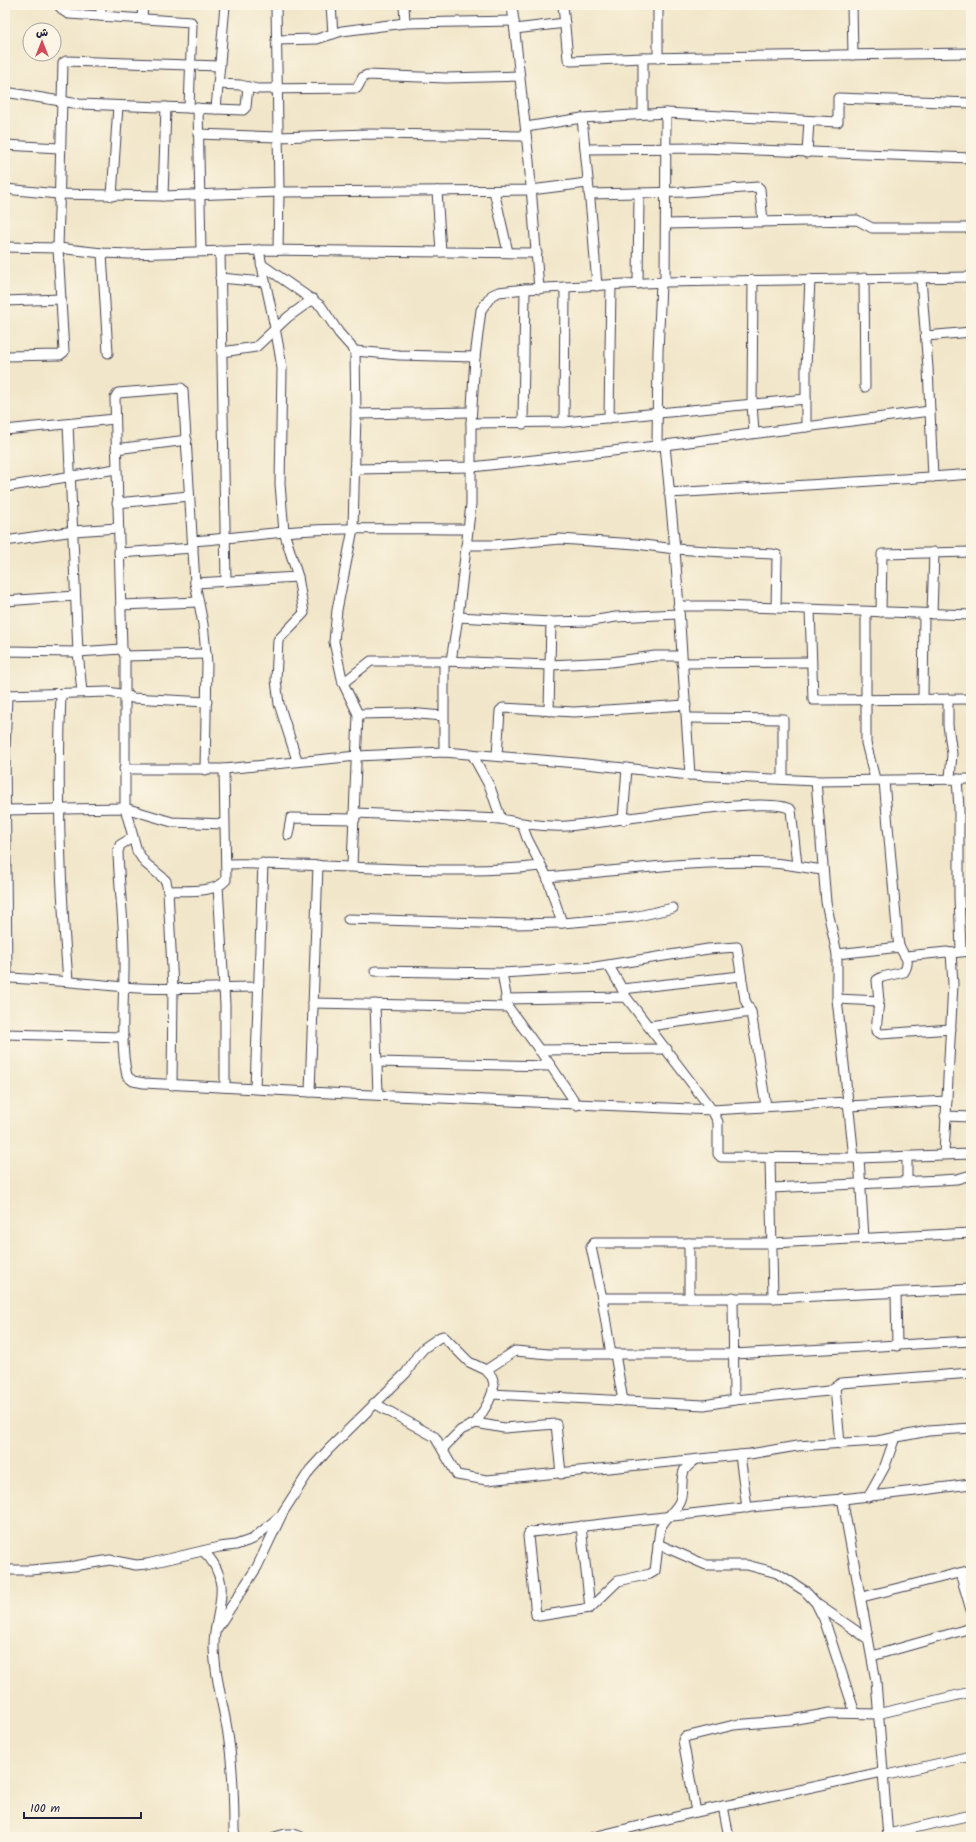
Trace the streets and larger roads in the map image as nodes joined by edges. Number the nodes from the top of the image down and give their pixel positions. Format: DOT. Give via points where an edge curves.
graph roads {
  1 [pos="58,5"];
  2 [pos="101,5"];
  3 [pos="143,5"];
  4 [pos="225,5"];
  5 [pos="276,5"];
  6 [pos="330,5"];
  7 [pos="404,5"];
  8 [pos="512,5"];
  9 [pos="563,5"];
  10 [pos="658,5"];
  11 [pos="852,5"];
  12 [pos="101,16"];
  13 [pos="142,18"];
  14 [pos="405,23"];
  15 [pos="565,23"];
  16 [pos="514,25"];
  17 [pos="333,34"];
  18 [pos="276,40"];
  19 [pos="853,54"];
  20 [pos="971,54"];
  21 [pos="643,58"];
  22 [pos="658,58"];
  23 [pos="191,64"];
  24 [pos="220,66"];
  25 [pos="520,76"];
  26 [pos="218,84"];
  27 [pos="248,87"];
  28 [pos="278,88"];
  29 [pos="5,92"];
  30 [pos="62,102"];
  31 [pos="971,103"];
  32 [pos="118,106"];
  33 [pos="166,107"];
  34 [pos="193,108"];
  35 [pos="216,109"];
  36 [pos="666,113"];
  37 [pos="643,114"];
  38 [pos="582,118"];
  39 [pos="809,121"];
  40 [pos="526,131"];
  41 [pos="198,134"];
  42 [pos="278,137"];
  43 [pos="5,145"];
  44 [pos="59,148"];
  45 [pos="665,148"];
  46 [pos="585,149"];
  47 [pos="807,153"];
  48 [pos="971,158"];
  49 [pos="587,183"];
  50 [pos="5,190"];
  51 [pos="531,190"];
  52 [pos="438,191"];
  53 [pos="494,191"];
  54 [pos="279,192"];
  55 [pos="666,192"];
  56 [pos="640,193"];
  57 [pos="58,194"];
  58 [pos="200,194"];
  59 [pos="589,194"];
  60 [pos="112,196"];
  61 [pos="163,196"];
  62 [pos="763,222"];
  63 [pos="666,224"];
  64 [pos="971,228"];
  65 [pos="5,247"];
  66 [pos="58,248"];
  67 [pos="258,250"];
  68 [pos="278,250"];
  69 [pos="201,251"];
  70 [pos="220,251"];
  71 [pos="441,252"];
  72 [pos="508,252"];
  73 [pos="102,253"];
  74 [pos="537,253"];
  75 [pos="261,264"];
  76 [pos="971,276"];
  77 [pos="220,278"];
  78 [pos="810,278"];
  79 [pos="864,278"];
  80 [pos="921,278"];
  81 [pos="753,280"];
  82 [pos="264,282"];
  83 [pos="663,282"];
  84 [pos="638,284"];
  85 [pos="611,285"];
  86 [pos="596,286"];
  87 [pos="565,288"];
  88 [pos="525,289"];
  89 [pos="539,289"];
  90 [pos="61,299"];
  91 [pos="313,299"];
  92 [pos="5,302"];
  93 [pos="274,329"];
  94 [pos="971,332"];
  95 [pos="926,336"];
  96 [pos="355,351"];
  97 [pos="222,352"];
  98 [pos="108,353"];
  99 [pos="5,356"];
  100 [pos="475,356"];
  101 [pos="865,387"];
  102 [pos="806,399"];
  103 [pos="752,404"];
  104 [pos="930,411"];
  105 [pos="471,412"];
  106 [pos="658,412"];
  107 [pos="356,414"];
  108 [pos="609,418"];
  109 [pos="115,419"];
  110 [pos="564,422"];
  111 [pos="471,423"];
  112 [pos="68,424"];
  113 [pos="523,424"];
  114 [pos="806,427"];
  115 [pos="5,430"];
  116 [pos="754,432"];
  117 [pos="187,440"];
  118 [pos="661,445"];
  119 [pos="116,449"];
  120 [pos="472,467"];
  121 [pos="116,469"];
  122 [pos="354,469"];
  123 [pos="971,474"];
  124 [pos="71,475"];
  125 [pos="933,477"];
  126 [pos="5,487"];
  127 [pos="669,493"];
  128 [pos="189,496"];
  129 [pos="117,503"];
  130 [pos="118,528"];
  131 [pos="353,529"];
  132 [pos="468,529"];
  133 [pos="74,531"];
  134 [pos="284,532"];
  135 [pos="224,539"];
  136 [pos="5,541"];
  137 [pos="193,545"];
  138 [pos="466,545"];
  139 [pos="675,549"];
  140 [pos="934,552"];
  141 [pos="971,552"];
  142 [pos="119,553"];
  143 [pos="298,577"];
  144 [pos="226,581"];
  145 [pos="195,583"];
  146 [pos="75,596"];
  147 [pos="5,601"];
  148 [pos="198,602"];
  149 [pos="121,605"];
  150 [pos="776,608"];
  151 [pos="678,610"];
  152 [pos="810,610"];
  153 [pos="866,612"];
  154 [pos="881,612"];
  155 [pos="928,614"];
  156 [pos="971,614"];
  157 [pos="458,617"];
  158 [pos="551,622"];
  159 [pos="5,652"];
  160 [pos="78,652"];
  161 [pos="124,653"];
  162 [pos="206,654"];
  163 [pos="682,660"];
  164 [pos="447,661"];
  165 [pos="811,662"];
  166 [pos="550,665"];
  167 [pos="343,683"];
  168 [pos="82,692"];
  169 [pos="61,694"];
  170 [pos="126,694"];
  171 [pos="6,695"];
  172 [pos="923,699"];
  173 [pos="948,699"];
  174 [pos="971,699"];
  175 [pos="866,700"];
  176 [pos="207,702"];
  177 [pos="686,705"];
  178 [pos="549,711"];
  179 [pos="358,714"];
  180 [pos="443,716"];
  181 [pos="687,718"];
  182 [pos="444,752"];
  183 [pos="472,754"];
  184 [pos="496,755"];
  185 [pos="357,756"];
  186 [pos="297,760"];
  187 [pos="626,768"];
  188 [pos="124,769"];
  189 [pos="224,769"];
  190 [pos="205,770"];
  191 [pos="690,775"];
  192 [pos="971,778"];
  193 [pos="783,779"];
  194 [pos="953,779"];
  195 [pos="879,780"];
  196 [pos="816,781"];
  197 [pos="59,808"];
  198 [pos="125,808"];
  199 [pos="6,810"];
  200 [pos="355,816"];
  201 [pos="501,819"];
  202 [pos="623,820"];
  203 [pos="224,824"];
  204 [pos="522,824"];
  205 [pos="288,835"];
  206 [pos="132,838"];
  207 [pos="263,863"];
  208 [pos="226,864"];
  209 [pos="318,865"];
  210 [pos="352,866"];
  211 [pos="541,866"];
  212 [pos="797,866"];
  213 [pos="823,870"];
  214 [pos="547,877"];
  215 [pos="218,886"];
  216 [pos="168,891"];
  217 [pos="673,908"];
  218 [pos="348,919"];
  219 [pos="562,923"];
  220 [pos="900,947"];
  221 [pos="961,951"];
  222 [pos="971,951"];
  223 [pos="951,953"];
  224 [pos="837,954"];
  225 [pos="906,956"];
  226 [pos="609,966"];
  227 [pos="375,971"];
  228 [pos="502,973"];
  229 [pos="741,976"];
  230 [pos="6,978"];
  231 [pos="68,981"];
  232 [pos="123,987"];
  233 [pos="224,987"];
  234 [pos="258,987"];
  235 [pos="173,988"];
  236 [pos="624,993"];
  237 [pos="837,999"];
  238 [pos="879,1001"];
  239 [pos="313,1003"];
  240 [pos="507,1003"];
  241 [pos="374,1004"];
  242 [pos="750,1012"];
  243 [pos="649,1026"];
  244 [pos="951,1029"];
  245 [pos="5,1034"];
  246 [pos="124,1037"];
  247 [pos="539,1050"];
  248 [pos="667,1050"];
  249 [pos="377,1062"];
  250 [pos="551,1066"];
  251 [pos="172,1084"];
  252 [pos="225,1087"];
  253 [pos="255,1088"];
  254 [pos="310,1092"];
  255 [pos="378,1095"];
  256 [pos="947,1100"];
  257 [pos="848,1104"];
  258 [pos="577,1105"];
  259 [pos="766,1106"];
  260 [pos="712,1110"];
  261 [pos="945,1116"];
  262 [pos="971,1117"];
  263 [pos="944,1154"];
  264 [pos="971,1154"];
  265 [pos="907,1156"];
  266 [pos="770,1158"];
  267 [pos="856,1158"];
  268 [pos="971,1175"];
  269 [pos="907,1182"];
  270 [pos="860,1184"];
  271 [pos="771,1188"];
  272 [pos="971,1233"];
  273 [pos="864,1238"];
  274 [pos="689,1243"];
  275 [pos="772,1243"];
  276 [pos="971,1289"];
  277 [pos="896,1293"];
  278 [pos="689,1297"];
  279 [pos="602,1298"];
  280 [pos="733,1298"];
  281 [pos="773,1298"];
  282 [pos="971,1342"];
  283 [pos="897,1346"];
  284 [pos="613,1354"];
  285 [pos="734,1354"];
  286 [pos="486,1370"];
  287 [pos="971,1373"];
  288 [pos="835,1387"];
  289 [pos="492,1394"];
  290 [pos="734,1400"];
  291 [pos="623,1401"];
  292 [pos="374,1403"];
  293 [pos="476,1423"];
  294 [pos="971,1428"];
  295 [pos="895,1437"];
  296 [pos="840,1444"];
  297 [pos="443,1448"];
  298 [pos="740,1455"];
  299 [pos="695,1460"];
  300 [pos="561,1474"];
  301 [pos="971,1484"];
  302 [pos="868,1497"];
  303 [pos="842,1498"];
  304 [pos="747,1508"];
  305 [pos="283,1512"];
  306 [pos="668,1516"];
  307 [pos="581,1526"];
  308 [pos="658,1544"];
  309 [pos="203,1551"];
  310 [pos="5,1570"];
  311 [pos="971,1570"];
  312 [pos="960,1573"];
  313 [pos="862,1597"];
  314 [pos="816,1604"];
  315 [pos="590,1608"];
  316 [pos="971,1610"];
  317 [pos="971,1628"];
  318 [pos="216,1630"];
  319 [pos="868,1639"];
  320 [pos="872,1656"];
  321 [pos="971,1692"];
  322 [pos="856,1713"];
  323 [pos="878,1714"];
  324 [pos="971,1756"];
  325 [pos="883,1774"];
  326 [pos="723,1806"];
  327 [pos="696,1812"];
  328 [pos="971,1815"];
  329 [pos="888,1835"];
  330 [pos="236,1837"];
  331 [pos="276,1837"];
  332 [pos="302,1837"];
  333 [pos="593,1837"];
  334 [pos="729,1837"];
  1 -- 12 [label="street" via="69,14"];
  2 -- 12 [label="street"];
  3 -- 13 [label="street"];
  4 -- 24 [label="street"];
  5 -- 18 [label="street"];
  6 -- 17 [label="street"];
  7 -- 14 [label="street"];
  8 -- 16 [label="street"];
  9 -- 15 [label="street"];
  10 -- 22 [label="street"];
  11 -- 19 [label="street"];
  12 -- 13 [label="street"];
  13 -- 23 [label="street" via="191,22"];
  14 -- 16 [label="street"];
  14 -- 17 [label="street"];
  15 -- 16 [label="street"];
  15 -- 21 [label="street" via="569,61"];
  16 -- 25 [label="street"];
  17 -- 18 [label="street" via="312,40"];
  18 -- 28 [label="street"];
  19 -- 20 [label="street"];
  19 -- 22 [label="street"];
  21 -- 22 [label="street"];
  21 -- 37 [label="street"];
  23 -- 24 [label="street"];
  23 -- 30 [label="street" via="66,61 61,67"];
  23 -- 34 [label="street"];
  24 -- 26 [label="street"];
  25 -- 28 [label="street" via="446,78 367,75 357,88"];
  25 -- 40 [label="street"];
  26 -- 27 [label="street"];
  26 -- 35 [label="street"];
  27 -- 28 [label="street"];
  27 -- 35 [label="street" via="245,109"];
  28 -- 42 [label="street"];
  29 -- 30 [label="street"];
  30 -- 32 [label="street"];
  30 -- 44 [label="street"];
  31 -- 39 [label="street" via="838,98 838,122"];
  32 -- 33 [label="street"];
  32 -- 60 [label="street"];
  33 -- 34 [label="street"];
  33 -- 61 [label="street"];
  34 -- 35 [label="street"];
  34 -- 41 [label="street"];
  36 -- 37 [label="street"];
  36 -- 39 [label="street"];
  36 -- 45 [label="street"];
  37 -- 38 [label="street"];
  38 -- 40 [label="street"];
  38 -- 46 [label="street"];
  39 -- 47 [label="street"];
  40 -- 42 [label="street"];
  40 -- 51 [label="street"];
  41 -- 42 [label="street"];
  41 -- 58 [label="street"];
  42 -- 54 [label="street"];
  43 -- 44 [label="street"];
  44 -- 57 [label="street"];
  45 -- 46 [label="street"];
  45 -- 47 [label="street"];
  45 -- 55 [label="street"];
  46 -- 49 [label="street"];
  47 -- 48 [label="street"];
  49 -- 51 [label="street"];
  49 -- 59 [label="street"];
  50 -- 57 [label="street"];
  51 -- 53 [label="street"];
  51 -- 74 [label="street"];
  52 -- 53 [label="street"];
  52 -- 54 [label="street"];
  52 -- 71 [label="street"];
  53 -- 72 [label="street"];
  54 -- 58 [label="street"];
  54 -- 68 [label="street"];
  55 -- 56 [label="street"];
  55 -- 62 [label="street" via="760,188"];
  55 -- 63 [label="street"];
  56 -- 59 [label="street"];
  56 -- 84 [label="street"];
  57 -- 60 [label="street"];
  57 -- 66 [label="street"];
  58 -- 61 [label="street"];
  58 -- 69 [label="street"];
  59 -- 86 [label="street"];
  60 -- 61 [label="street"];
  62 -- 63 [label="street"];
  62 -- 64 [label="street" via="857,220 872,228"];
  63 -- 83 [label="street"];
  65 -- 66 [label="street"];
  66 -- 73 [label="street"];
  66 -- 90 [label="street"];
  67 -- 68 [label="street"];
  67 -- 70 [label="street"];
  67 -- 75 [label="street"];
  68 -- 71 [label="street"];
  69 -- 70 [label="street"];
  69 -- 73 [label="street"];
  70 -- 77 [label="street"];
  71 -- 72 [label="street"];
  72 -- 74 [label="street"];
  73 -- 98 [label="street"];
  74 -- 89 [label="street"];
  75 -- 82 [label="street"];
  75 -- 91 [label="street"];
  76 -- 80 [label="street"];
  77 -- 82 [label="street"];
  77 -- 97 [label="street"];
  78 -- 79 [label="street"];
  78 -- 81 [label="street"];
  78 -- 102 [label="street"];
  79 -- 80 [label="street"];
  79 -- 101 [label="street"];
  80 -- 95 [label="street"];
  81 -- 83 [label="street"];
  81 -- 103 [label="street"];
  82 -- 93 [label="street"];
  83 -- 84 [label="street"];
  83 -- 106 [label="street"];
  84 -- 85 [label="street"];
  85 -- 86 [label="street"];
  85 -- 108 [label="street"];
  86 -- 87 [label="street"];
  87 -- 89 [label="street"];
  87 -- 110 [label="street"];
  88 -- 89 [label="street"];
  88 -- 100 [label="street" via="499,292 486,302 481,310"];
  88 -- 113 [label="street"];
  90 -- 92 [label="street"];
  90 -- 99 [label="street" via="63,355"];
  91 -- 93 [label="street"];
  91 -- 96 [label="street"];
  93 -- 97 [label="street" via="256,347"];
  93 -- 134 [label="street" via="282,369 280,484"];
  94 -- 95 [label="street"];
  95 -- 104 [label="street"];
  96 -- 100 [label="street" via="386,355"];
  96 -- 107 [label="street"];
  97 -- 135 [label="street"];
  100 -- 105 [label="street"];
  102 -- 103 [label="street"];
  102 -- 114 [label="street"];
  103 -- 106 [label="street"];
  103 -- 116 [label="street"];
  104 -- 114 [label="street"];
  104 -- 125 [label="street"];
  105 -- 107 [label="street"];
  105 -- 111 [label="street"];
  106 -- 108 [label="street"];
  106 -- 118 [label="street"];
  107 -- 122 [label="street"];
  108 -- 110 [label="street"];
  109 -- 112 [label="street"];
  109 -- 117 [label="street" via="115,398 118,392 181,388"];
  109 -- 119 [label="street"];
  110 -- 113 [label="street"];
  111 -- 113 [label="street"];
  111 -- 120 [label="street"];
  112 -- 115 [label="street"];
  112 -- 124 [label="street"];
  114 -- 116 [label="street"];
  116 -- 118 [label="street"];
  117 -- 119 [label="street"];
  117 -- 128 [label="street"];
  118 -- 120 [label="street"];
  118 -- 127 [label="street"];
  119 -- 121 [label="street"];
  120 -- 122 [label="street"];
  120 -- 132 [label="street"];
  121 -- 124 [label="street"];
  121 -- 129 [label="street"];
  122 -- 131 [label="street"];
  123 -- 125 [label="street"];
  124 -- 126 [label="street"];
  124 -- 133 [label="street"];
  125 -- 127 [label="street"];
  127 -- 139 [label="street"];
  128 -- 129 [label="street"];
  128 -- 137 [label="street"];
  129 -- 130 [label="street"];
  130 -- 133 [label="street"];
  130 -- 142 [label="street"];
  131 -- 132 [label="street"];
  131 -- 134 [label="street"];
  131 -- 167 [label="street" via="337,610 334,642"];
  132 -- 138 [label="street"];
  133 -- 136 [label="street"];
  133 -- 146 [label="street"];
  134 -- 135 [label="street"];
  134 -- 143 [label="street"];
  135 -- 137 [label="street"];
  135 -- 144 [label="street"];
  137 -- 142 [label="street"];
  137 -- 145 [label="street"];
  138 -- 139 [label="street" via="501,545 560,539"];
  138 -- 157 [label="street"];
  139 -- 150 [label="street" via="777,554"];
  139 -- 151 [label="street"];
  140 -- 141 [label="street"];
  140 -- 154 [label="street" via="882,554"];
  140 -- 155 [label="street"];
  142 -- 149 [label="street"];
  143 -- 144 [label="street"];
  143 -- 186 [label="street" via="304,613 278,640 276,680 279,704"];
  144 -- 145 [label="street"];
  145 -- 148 [label="street"];
  146 -- 147 [label="street"];
  146 -- 160 [label="street"];
  148 -- 149 [label="street"];
  148 -- 162 [label="street"];
  149 -- 161 [label="street"];
  150 -- 151 [label="street"];
  150 -- 152 [label="street"];
  151 -- 158 [label="street" via="591,621"];
  151 -- 163 [label="street"];
  152 -- 153 [label="street"];
  152 -- 165 [label="street"];
  153 -- 154 [label="street"];
  153 -- 175 [label="street"];
  154 -- 155 [label="street"];
  155 -- 156 [label="street"];
  155 -- 172 [label="street"];
  157 -- 158 [label="street"];
  157 -- 164 [label="street"];
  158 -- 166 [label="street"];
  159 -- 160 [label="street"];
  160 -- 161 [label="street"];
  160 -- 168 [label="street"];
  161 -- 162 [label="street"];
  161 -- 170 [label="street"];
  162 -- 176 [label="street"];
  163 -- 165 [label="street"];
  163 -- 166 [label="street" via="655,656 611,662"];
  163 -- 177 [label="street"];
  164 -- 166 [label="street"];
  164 -- 167 [label="street" via="371,661"];
  164 -- 180 [label="street"];
  165 -- 175 [label="street" via="813,700"];
  166 -- 178 [label="street"];
  167 -- 179 [label="street"];
  168 -- 169 [label="street"];
  168 -- 170 [label="street"];
  169 -- 171 [label="street"];
  169 -- 197 [label="street"];
  170 -- 176 [label="street" via="132,698"];
  170 -- 188 [label="street"];
  171 -- 199 [label="street"];
  172 -- 173 [label="street"];
  172 -- 175 [label="street"];
  173 -- 174 [label="street"];
  173 -- 194 [label="street"];
  175 -- 195 [label="street" via="866,742"];
  176 -- 190 [label="street"];
  177 -- 178 [label="street" via="597,711"];
  177 -- 181 [label="street"];
  178 -- 184 [label="street" via="501,709"];
  179 -- 180 [label="street"];
  179 -- 185 [label="street"];
  180 -- 182 [label="street"];
  181 -- 191 [label="street"];
  181 -- 193 [label="street" via="782,718"];
  182 -- 183 [label="street"];
  182 -- 185 [label="street"];
  183 -- 184 [label="street"];
  183 -- 201 [label="street" via="490,788"];
  184 -- 187 [label="street"];
  185 -- 186 [label="street"];
  185 -- 200 [label="street"];
  186 -- 189 [label="street"];
  187 -- 191 [label="street"];
  187 -- 202 [label="street"];
  188 -- 190 [label="street"];
  188 -- 198 [label="street"];
  189 -- 190 [label="street"];
  189 -- 203 [label="street"];
  191 -- 193 [label="street"];
  192 -- 194 [label="street"];
  193 -- 196 [label="street"];
  194 -- 195 [label="street"];
  194 -- 221 [label="street" via="960,808"];
  195 -- 196 [label="street"];
  195 -- 220 [label="street"];
  196 -- 213 [label="street"];
  197 -- 198 [label="street"];
  197 -- 199 [label="street"];
  197 -- 231 [label="street"];
  198 -- 203 [label="street" via="172,822"];
  198 -- 206 [label="street"];
  199 -- 230 [label="street"];
  200 -- 201 [label="street"];
  200 -- 205 [label="street" via="291,818"];
  200 -- 210 [label="street"];
  201 -- 204 [label="street"];
  202 -- 204 [label="street" via="566,826"];
  202 -- 212 [label="street" via="713,807 788,807 791,810"];
  203 -- 208 [label="street"];
  204 -- 211 [label="street"];
  206 -- 216 [label="street" via="140,859 166,881"];
  206 -- 232 [label="street" via="120,845 118,852 124,940"];
  207 -- 208 [label="street"];
  207 -- 209 [label="street"];
  207 -- 234 [label="street"];
  208 -- 215 [label="street" via="226,880"];
  209 -- 210 [label="street"];
  209 -- 239 [label="street"];
  210 -- 211 [label="street" via="465,871"];
  211 -- 214 [label="street"];
  212 -- 213 [label="street"];
  212 -- 214 [label="street" via="748,863 680,865"];
  213 -- 224 [label="street" via="826,902"];
  214 -- 219 [label="street"];
  215 -- 216 [label="street"];
  215 -- 233 [label="street"];
  216 -- 235 [label="street"];
  217 -- 219 [label="street" via="634,916"];
  218 -- 219 [label="street"];
  220 -- 224 [label="street"];
  220 -- 225 [label="street"];
  221 -- 222 [label="street"];
  221 -- 223 [label="street"];
  223 -- 225 [label="street"];
  223 -- 244 [label="street"];
  224 -- 237 [label="street"];
  225 -- 238 [label="street" via="908,966 904,972 877,980"];
  226 -- 228 [label="street"];
  226 -- 229 [label="street" via="734,946 738,949"];
  226 -- 236 [label="street"];
  227 -- 228 [label="street"];
  228 -- 240 [label="street"];
  229 -- 236 [label="street"];
  229 -- 242 [label="street"];
  230 -- 231 [label="street"];
  231 -- 232 [label="street"];
  232 -- 235 [label="street"];
  232 -- 246 [label="street"];
  233 -- 234 [label="street"];
  233 -- 235 [label="street"];
  233 -- 252 [label="street"];
  234 -- 253 [label="street"];
  235 -- 251 [label="street"];
  236 -- 240 [label="street"];
  236 -- 243 [label="street"];
  237 -- 238 [label="street"];
  237 -- 257 [label="street"];
  238 -- 244 [label="street" via="876,1031 878,1033"];
  239 -- 241 [label="street"];
  239 -- 254 [label="street"];
  240 -- 241 [label="street"];
  240 -- 247 [label="street"];
  241 -- 249 [label="street"];
  242 -- 243 [label="street"];
  242 -- 259 [label="street"];
  243 -- 248 [label="street"];
  244 -- 256 [label="street"];
  245 -- 246 [label="street"];
  246 -- 251 [label="street" via="127,1076 133,1081 144,1083"];
  247 -- 248 [label="street"];
  247 -- 250 [label="street"];
  248 -- 260 [label="street"];
  249 -- 250 [label="street"];
  249 -- 255 [label="street"];
  250 -- 258 [label="street"];
  251 -- 252 [label="street"];
  252 -- 253 [label="street"];
  253 -- 254 [label="street"];
  254 -- 255 [label="street"];
  255 -- 258 [label="street"];
  256 -- 257 [label="street"];
  256 -- 261 [label="street"];
  257 -- 259 [label="street"];
  257 -- 267 [label="street"];
  258 -- 260 [label="street"];
  259 -- 260 [label="street"];
  260 -- 266 [label="street" via="718,1122 719,1156"];
  261 -- 262 [label="street"];
  261 -- 263 [label="street"];
  263 -- 264 [label="street"];
  263 -- 265 [label="street"];
  265 -- 267 [label="street"];
  265 -- 269 [label="street"];
  266 -- 267 [label="street"];
  266 -- 271 [label="street"];
  267 -- 270 [label="street"];
  268 -- 269 [label="street" via="957,1179"];
  269 -- 270 [label="street"];
  270 -- 271 [label="street"];
  270 -- 273 [label="street"];
  271 -- 275 [label="street"];
  272 -- 273 [label="street"];
  273 -- 275 [label="street"];
  274 -- 275 [label="street"];
  274 -- 278 [label="street"];
  274 -- 279 [label="street" via="594,1243 592,1247"];
  275 -- 281 [label="street"];
  276 -- 277 [label="street"];
  277 -- 281 [label="street"];
  277 -- 283 [label="street"];
  278 -- 279 [label="street"];
  278 -- 280 [label="street"];
  279 -- 284 [label="street"];
  280 -- 281 [label="street"];
  280 -- 285 [label="street"];
  282 -- 283 [label="street"];
  283 -- 285 [label="street"];
  284 -- 285 [label="street"];
  284 -- 286 [label="street" via="515,1351"];
  284 -- 291 [label="street"];
  285 -- 290 [label="street"];
  286 -- 289 [label="street" via="494,1384"];
  286 -- 292 [label="street" via="469,1362 446,1338 440,1336 424,1348 406,1373"];
  287 -- 288 [label="street" via="842,1383"];
  288 -- 290 [label="street" via="829,1391"];
  288 -- 296 [label="street"];
  289 -- 291 [label="street"];
  289 -- 293 [label="street"];
  290 -- 291 [label="street" via="692,1405"];
  292 -- 297 [label="street" via="432,1434"];
  292 -- 305 [label="street" via="310,1470"];
  293 -- 297 [label="street" via="461,1430"];
  293 -- 300 [label="street" via="504,1428 556,1424"];
  294 -- 295 [label="street"];
  295 -- 296 [label="street"];
  295 -- 302 [label="street" via="885,1466"];
  296 -- 298 [label="street" via="797,1446"];
  297 -- 300 [label="street" via="459,1476 487,1480"];
  298 -- 299 [label="street"];
  298 -- 304 [label="street"];
  299 -- 300 [label="street"];
  299 -- 306 [label="street" via="684,1471 681,1499"];
  301 -- 302 [label="street"];
  302 -- 303 [label="street"];
  303 -- 304 [label="street"];
  303 -- 313 [label="street"];
  304 -- 306 [label="street"];
  305 -- 309 [label="street" via="253,1539"];
  305 -- 318 [label="street" via="257,1567"];
  306 -- 307 [label="street"];
  306 -- 308 [label="street" via="660,1529"];
  307 -- 315 [label="street"];
  307 -- 315 [label="street" via="529,1533 535,1612 539,1616"];
  308 -- 314 [label="street" via="706,1565 753,1565 777,1573 805,1590"];
  308 -- 315 [label="street" via="655,1571 618,1581"];
  309 -- 310 [label="street" via="136,1565 110,1560 74,1566"];
  309 -- 318 [label="street" via="218,1569 221,1585"];
  311 -- 312 [label="street"];
  312 -- 313 [label="street"];
  312 -- 316 [label="street"];
  313 -- 319 [label="street"];
  314 -- 319 [label="street"];
  314 -- 322 [label="street" via="824,1618"];
  317 -- 320 [label="street"];
  318 -- 330 [label="street" via="214,1646 217,1686 226,1723 234,1786"];
  319 -- 320 [label="street"];
  320 -- 323 [label="street"];
  321 -- 323 [label="street"];
  322 -- 323 [label="street"];
  322 -- 327 [label="street" via="830,1713 791,1720 734,1725 685,1737 683,1740"];
  323 -- 325 [label="street"];
  324 -- 325 [label="street"];
  325 -- 326 [label="street"];
  325 -- 329 [label="street"];
  326 -- 327 [label="street"];
  326 -- 334 [label="street"];
  327 -- 333 [label="street"];
  328 -- 329 [label="street"];
  331 -- 332 [label="street" via="287,1834"];
}
